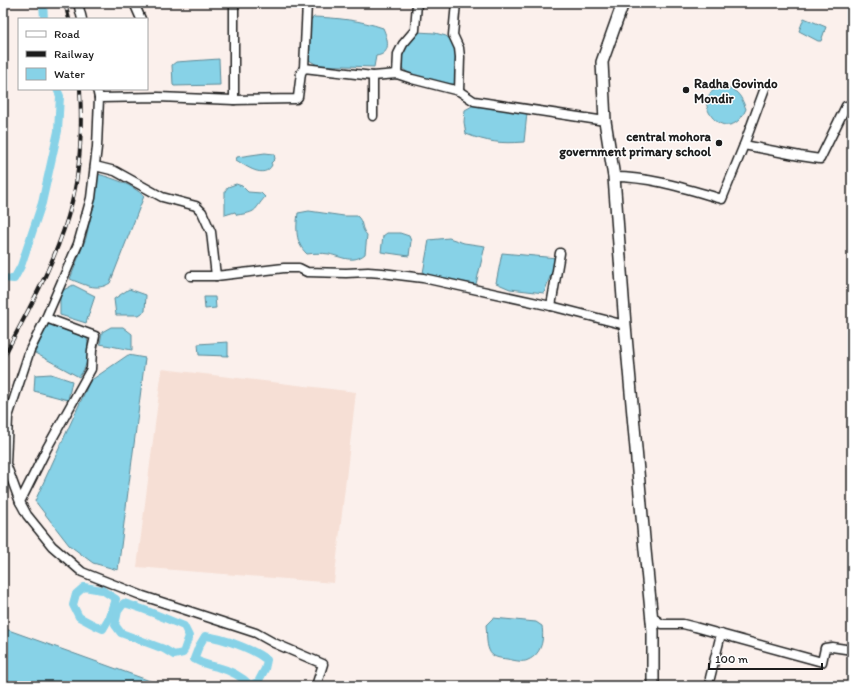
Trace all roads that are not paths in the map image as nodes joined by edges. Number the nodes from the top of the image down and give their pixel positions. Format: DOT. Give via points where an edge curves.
graph roads {
  1 [pos="78,3"];
  2 [pos="134,3"];
  3 [pos="234,3"];
  4 [pos="307,3"];
  5 [pos="417,3"];
  6 [pos="456,3"];
  7 [pos="623,3"];
  8 [pos="82,18"];
  9 [pos="141,18"];
  10 [pos="304,68"];
  11 [pos="397,74"];
  12 [pos="373,76"];
  13 [pos="764,88"];
  14 [pos="97,90"];
  15 [pos="460,90"];
  16 [pos="146,93"];
  17 [pos="99,98"];
  18 [pos="234,100"];
  19 [pos="852,110"];
  20 [pos="373,116"];
  21 [pos="605,121"];
  22 [pos="744,145"];
  23 [pos="95,166"];
  24 [pos="614,177"];
  25 [pos="560,253"];
  26 [pos="191,276"];
  27 [pos="216,276"];
  28 [pos="552,306"];
  29 [pos="46,318"];
  30 [pos="625,325"];
  31 [pos="20,502"];
  32 [pos="652,617"];
  33 [pos="721,634"];
  34 [pos="852,650"];
  35 [pos="710,678"];
  36 [pos="316,686"];
  37 [pos="653,686"];
  1 -- 8 [label="street"];
  2 -- 9 [label="street"];
  3 -- 18 [label="street"];
  4 -- 10 [label="street"];
  5 -- 11 [label="street" via="415,30 402,44 398,54"];
  6 -- 15 [label="street" via="453,35 459,48"];
  7 -- 21 [label="main road" via="602,62"];
  10 -- 12 [label="street"];
  10 -- 18 [label="street" via="296,99"];
  11 -- 12 [label="street"];
  11 -- 15 [label="street" via="412,80"];
  12 -- 20 [label="street"];
  13 -- 22 [label="street"];
  14 -- 17 [label="street"];
  15 -- 21 [label="street" via="474,101"];
  16 -- 17 [label="street"];
  16 -- 18 [label="street"];
  17 -- 23 [label="street"];
  19 -- 22 [label="street" via="846,106 820,159"];
  21 -- 24 [label="main road"];
  22 -- 24 [label="street" via="722,199 665,183 632,177"];
  23 -- 27 [label="street" via="115,171 162,197 196,206 202,212 211,232"];
  23 -- 29 [label="street" via="91,198 78,244"];
  24 -- 30 [label="main road"];
  25 -- 28 [label="street"];
  26 -- 27 [label="street"];
  27 -- 28 [label="street" via="284,268 299,268 307,272 368,272 422,278"];
  28 -- 30 [label="street"];
  29 -- 31 [label="street" via="30,350 8,417 6,464"];
  29 -- 31 [label="street" via="95,336 91,369"];
  30 -- 32 [label="main road"];
  31 -- 36 [label="street" via="52,546 82,572 143,596 256,633 323,664"];
  32 -- 33 [label="street" via="662,624 683,624"];
  32 -- 37 [label="main road"];
  33 -- 34 [label="street" via="822,662 825,648"];
  33 -- 35 [label="street"];
}
